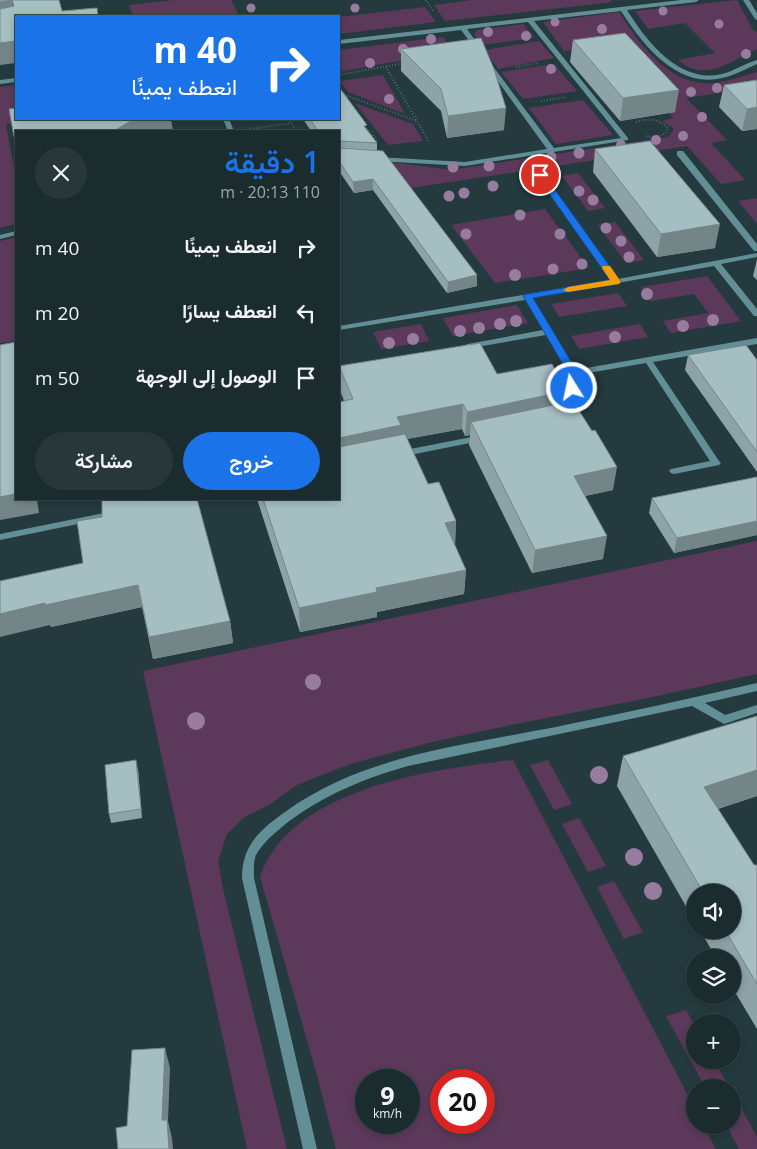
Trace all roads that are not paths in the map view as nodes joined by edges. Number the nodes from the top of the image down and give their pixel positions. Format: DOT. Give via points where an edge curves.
graph roads {
  1 [pos="696,0"];
  2 [pos="746,0"];
  3 [pos="623,9"];
  4 [pos="757,18"];
  5 [pos="530,20"];
  6 [pos="462,27"];
  7 [pos="340,42"];
  8 [pos="757,62"];
  9 [pos="15,80"];
  10 [pos="0,82"];
  11 [pos="552,151"];
  12 [pos="680,154"];
  13 [pos="370,158"];
  14 [pos="540,175"];
  15 [pos="15,233"];
  16 [pos="0,237"];
  17 [pos="757,249"];
  18 [pos="757,255"];
  19 [pos="716,263"];
  20 [pos="616,282"];
  21 [pos="527,296"];
  22 [pos="757,314"];
  23 [pos="340,328"];
  24 [pos="548,332"];
  25 [pos="757,341"];
  26 [pos="463,348"];
  27 [pos="648,360"];
  28 [pos="573,373"];
  29 [pos="560,421"];
  30 [pos="493,435"];
  31 [pos="387,457"];
  32 [pos="674,471"];
  33 [pos="121,512"];
  34 [pos="0,537"];
  35 [pos="757,687"];
  36 [pos="694,702"];
  37 [pos="757,709"];
  38 [pos="310,1149"];
  1 -- 3 [label="lane"];
  2 -- 4 [label="lane"];
  3 -- 5 [label="lane"];
  3 -- 8 [label="lane" via="652,47 676,68 691,75 711,78"];
  5 -- 6 [label="lane"];
  5 -- 11 [label="lane" via="626,139"];
  6 -- 7 [label="lane"];
  6 -- 11 [label="lane"];
  9 -- 10 [label="lane"];
  11 -- 13 [label="lane" via="465,164"];
  12 -- 17 [label="lane"];
  14 -- 20 [label="lane"];
  15 -- 16 [label="lane"];
  18 -- 19 [label="lane"];
  19 -- 20 [label="lane"];
  19 -- 22 [label="lane"];
  20 -- 21 [label="lane"];
  21 -- 23 [label="lane"];
  21 -- 24 [label="lane"];
  24 -- 26 [label="lane"];
  24 -- 28 [label="lane"];
  25 -- 27 [label="lane"];
  27 -- 28 [label="lane"];
  27 -- 32 [label="lane" via="716,463"];
  28 -- 29 [label="lane" via="570,419"];
  30 -- 31 [label="lane"];
  33 -- 34 [label="lane"];
  35 -- 36 [label="lane"];
  36 -- 37 [label="lane" via="724,720"];
  36 -- 38 [label="lane" via="410,761 373,772 329,790 293,810 265,834 250,856 248,878"];
}
